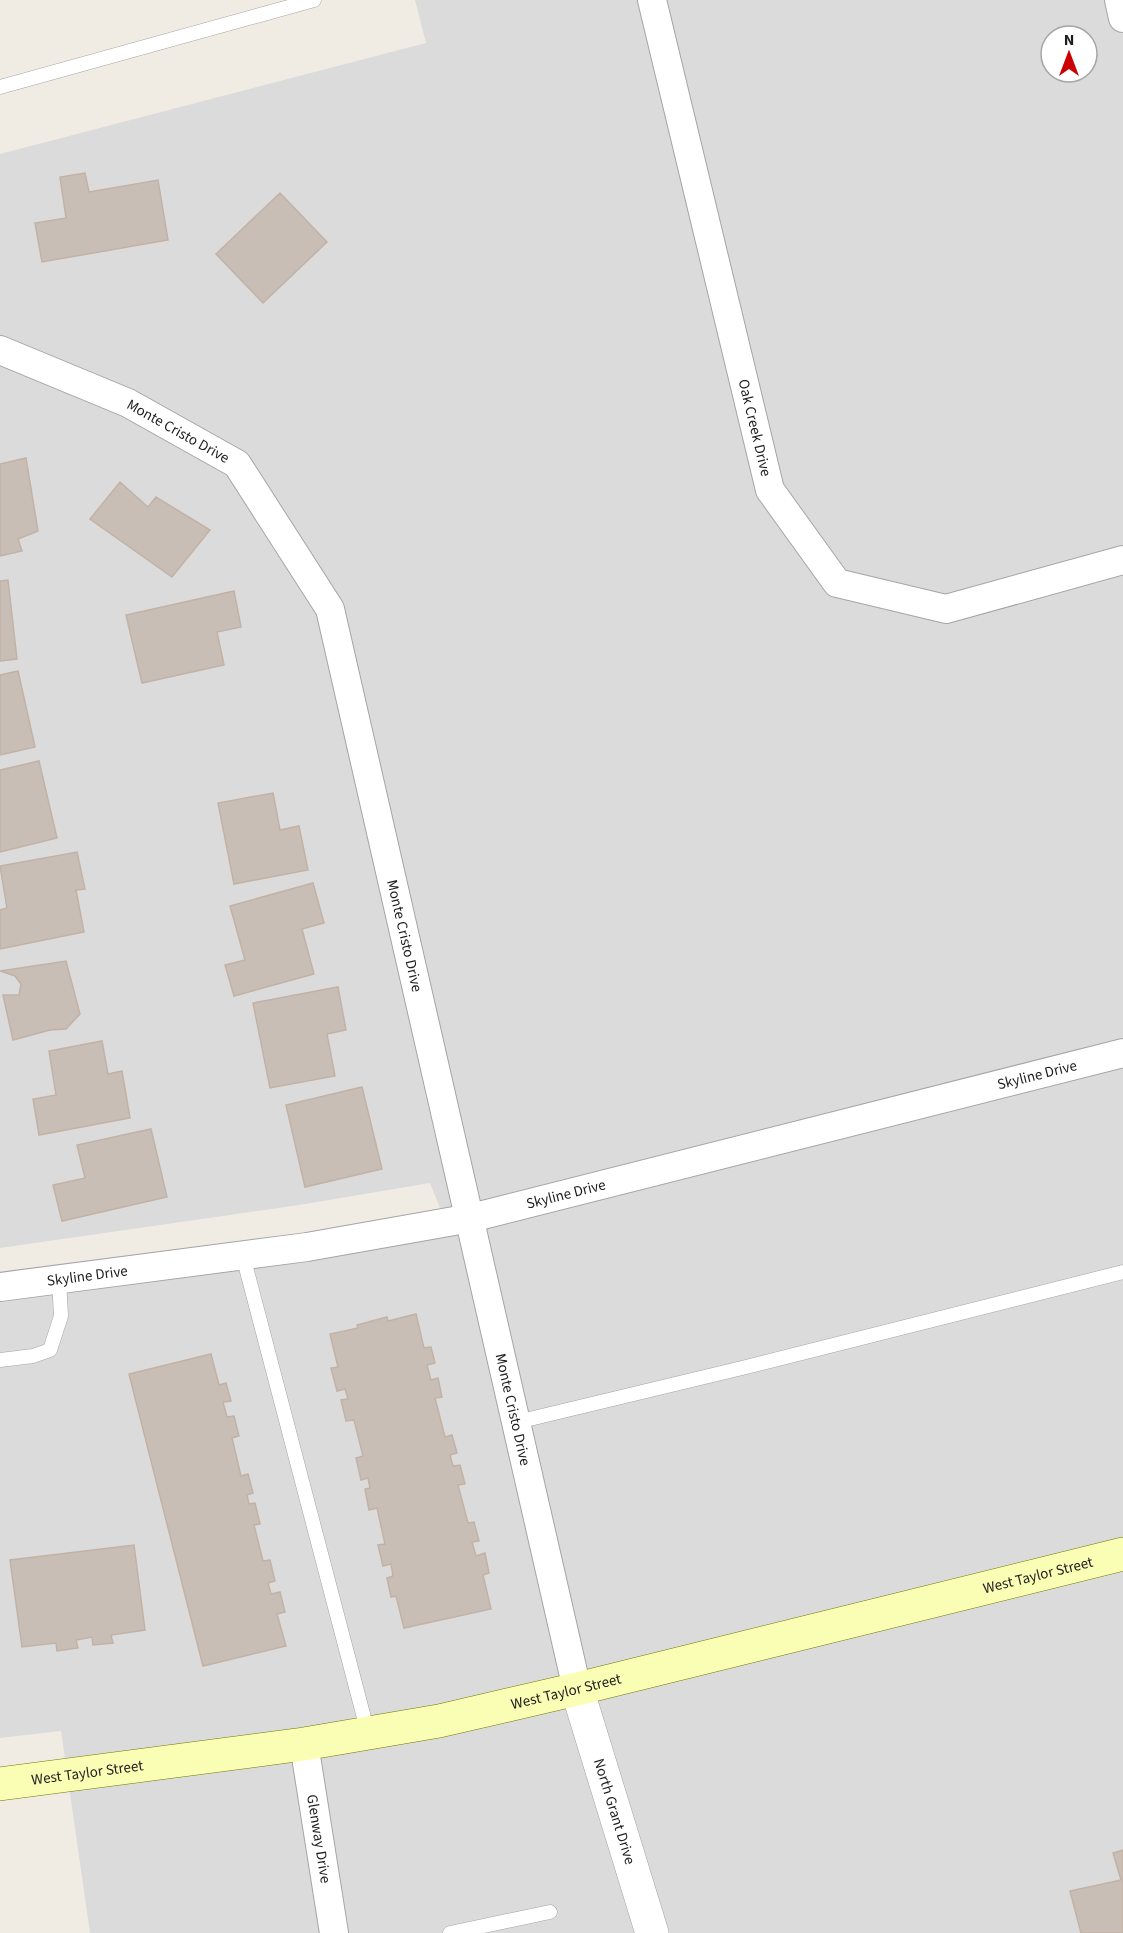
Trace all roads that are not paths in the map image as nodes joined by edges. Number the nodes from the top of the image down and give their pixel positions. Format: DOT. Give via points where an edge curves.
graph roads {
  1 [pos="314,0"];
  2 [pos="652,0"];
  3 [pos="1119,0"];
  4 [pos="1123,18"];
  5 [pos="0,87"];
  6 [pos="0,350"];
  7 [pos="1123,560"];
  8 [pos="1123,1053"];
  9 [pos="471,1218"];
  10 [pos="243,1256"];
  11 [pos="1123,1272"];
  12 [pos="59,1279"];
  13 [pos="0,1287"];
  14 [pos="0,1360"];
  15 [pos="517,1422"];
  16 [pos="1123,1554"];
  17 [pos="578,1689"];
  18 [pos="368,1733"];
  19 [pos="304,1744"];
  20 [pos="0,1784"];
  21 [pos="550,1912"];
  22 [pos="334,1933"];
  23 [pos="450,1933"];
  24 [pos="652,1933"];
  1 -- 5 [label="lane"];
  2 -- 7 [label="street, Oak Creek Drive" via="770,490 837,583 945,609"];
  3 -- 4 [label="street"];
  6 -- 9 [label="street, Monte Cristo Drive" via="128,403 237,464 330,609"];
  8 -- 9 [label="street, Skyline Drive"];
  9 -- 10 [label="street, Skyline Drive"];
  9 -- 15 [label="street, Monte Cristo Drive"];
  10 -- 12 [label="street, Skyline Drive"];
  10 -- 18 [label="lane"];
  11 -- 15 [label="lane"];
  12 -- 13 [label="street, Skyline Drive"];
  12 -- 14 [label="lane" via="61,1316 50,1350"];
  15 -- 17 [label="street, Monte Cristo Drive"];
  16 -- 17 [label="main road, West Taylor Street"];
  17 -- 18 [label="main road, West Taylor Street"];
  17 -- 24 [label="street, North Grant Drive"];
  18 -- 19 [label="main road, West Taylor Street"];
  19 -- 20 [label="main road, West Taylor Street"];
  19 -- 22 [label="street, Glenway Drive"];
  21 -- 23 [label="lane"];
}
